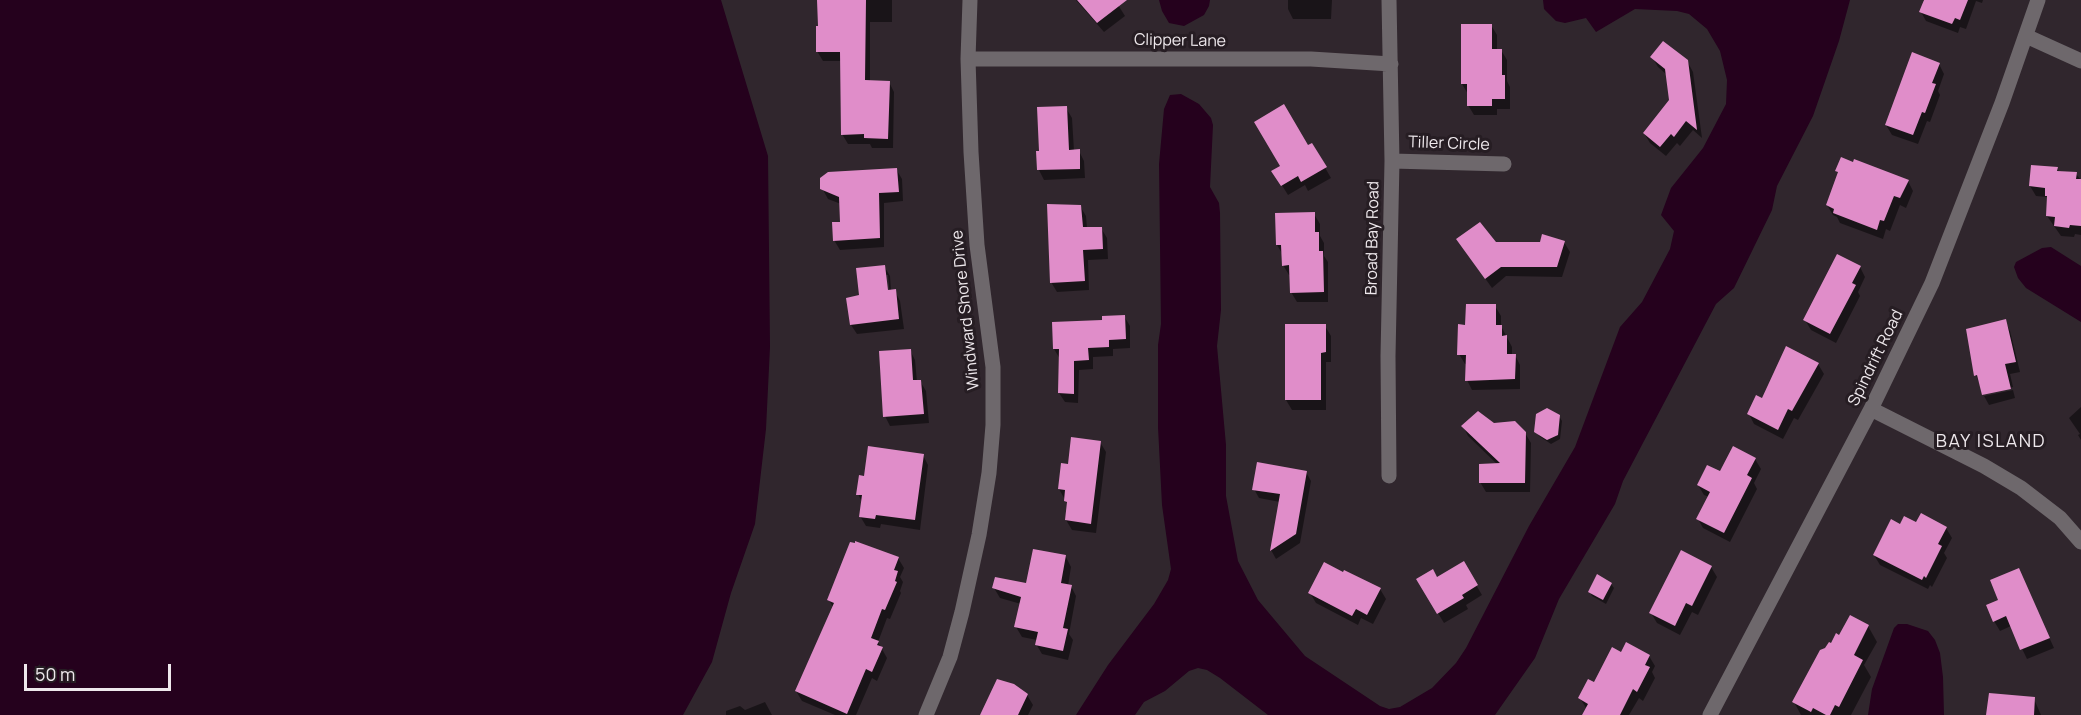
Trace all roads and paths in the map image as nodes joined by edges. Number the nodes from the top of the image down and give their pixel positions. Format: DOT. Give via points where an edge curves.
graph roads {
  1 [pos="970,0"];
  2 [pos="1389,0"];
  3 [pos="2038,0"];
  4 [pos="2026,36"];
  5 [pos="968,59"];
  6 [pos="2081,61"];
  7 [pos="1391,63"];
  8 [pos="1392,160"];
  9 [pos="1504,164"];
  10 [pos="1871,409"];
  11 [pos="1389,476"];
  12 [pos="2081,542"];
  13 [pos="926,715"];
  14 [pos="1710,715"];
  1 -- 5 [label="street, Windward Shore Drive"];
  2 -- 7 [label="street, Broad Bay Road"];
  3 -- 4 [label="street, Spindrift Road"];
  4 -- 6 [label="street"];
  4 -- 10 [label="street, Spindrift Road" via="1932,283"];
  5 -- 7 [label="street, Clipper Lane" via="1311,59"];
  5 -- 13 [label="street, Windward Shore Drive" via="970,152 993,367 993,425 989,473 965,601 950,657"];
  7 -- 8 [label="street, Broad Bay Road"];
  8 -- 9 [label="street, Tiller Circle"];
  8 -- 11 [label="street, Broad Bay Road"];
  10 -- 12 [label="street" via="2021,488 2060,518"];
  10 -- 14 [label="street, Spindrift Road"];
}
